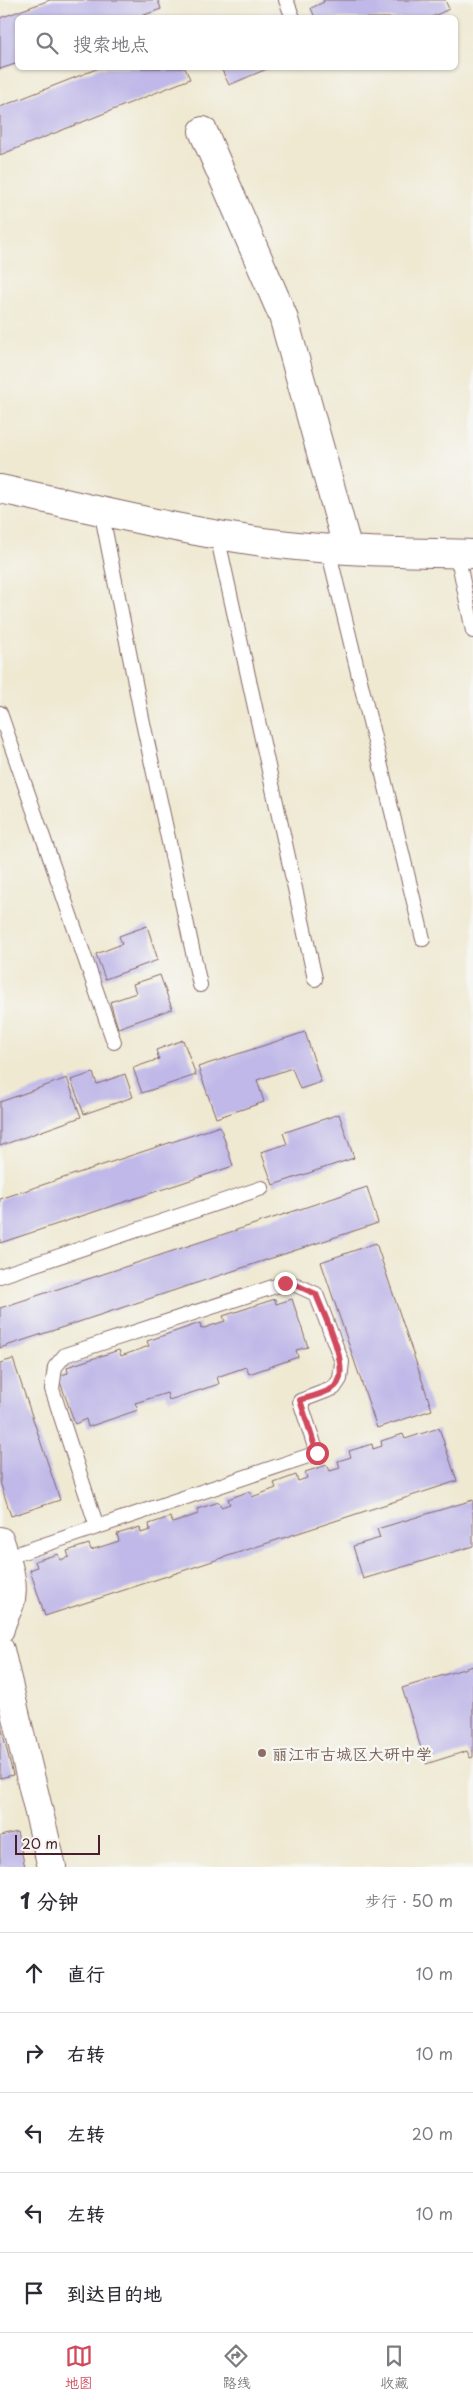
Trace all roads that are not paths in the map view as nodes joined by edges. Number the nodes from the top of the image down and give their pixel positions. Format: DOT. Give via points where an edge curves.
graph roads {
  1 [pos="286,0"];
  2 [pos="292,15"];
  3 [pos="203,132"];
  4 [pos="0,488"];
  5 [pos="101,510"];
  6 [pos="216,535"];
  7 [pos="338,550"];
  8 [pos="465,554"];
  9 [pos="473,631"];
  10 [pos="0,713"];
  11 [pos="423,939"];
  12 [pos="315,978"];
  13 [pos="200,985"];
  14 [pos="114,1042"];
  15 [pos="262,1188"];
  16 [pos="0,1276"];
  17 [pos="97,1527"];
  18 [pos="3,1550"];
  19 [pos="0,1629"];
  20 [pos="0,1650"];
  21 [pos="52,1867"];
  1 -- 2 [label="lane"];
  3 -- 7 [label="street" via="283,316"];
  4 -- 5 [label="street"];
  5 -- 6 [label="street"];
  5 -- 13 [label="lane"];
  6 -- 7 [label="street"];
  6 -- 12 [label="lane"];
  7 -- 8 [label="street"];
  7 -- 11 [label="lane"];
  8 -- 9 [label="lane"];
  10 -- 14 [label="lane"];
  15 -- 16 [label="lane"];
  17 -- 17 [label="lane" via="52,1389 54,1367 65,1355 285,1283 316,1294 342,1362 342,1371 334,1388 300,1400 317,1453"];
  17 -- 18 [label="lane"];
  18 -- 19 [label="street" via="12,1591"];
  20 -- 21 [label="street"];
}
